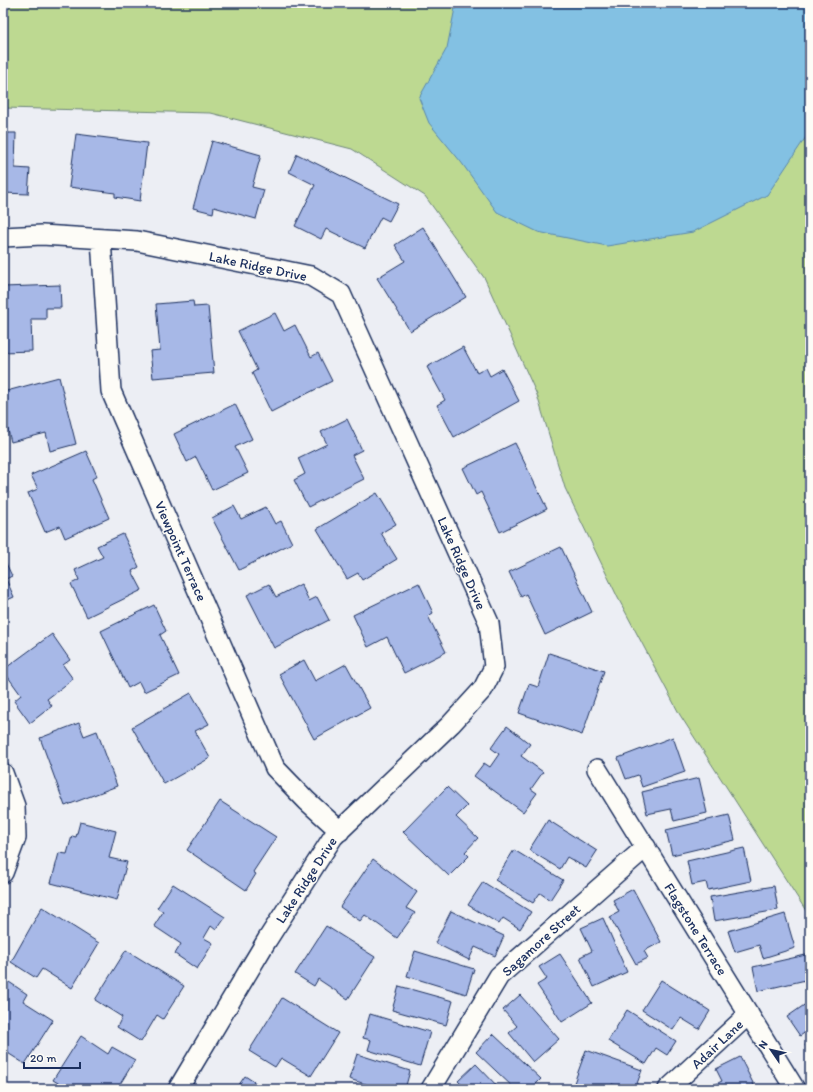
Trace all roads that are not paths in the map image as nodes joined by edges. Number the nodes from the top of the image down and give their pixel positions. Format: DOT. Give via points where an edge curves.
graph roads {
  1 [pos="3,237"];
  2 [pos="101,239"];
  3 [pos="597,769"];
  4 [pos="3,773"];
  5 [pos="340,831"];
  6 [pos="646,847"];
  7 [pos="3,873"];
  8 [pos="749,1014"];
  9 [pos="178,1089"];
  10 [pos="431,1089"];
  11 [pos="668,1089"];
  12 [pos="795,1089"];
  1 -- 2 [label="street, Lake Ridge Drive"];
  2 -- 5 [label="street, Viewpoint Terrace" via="111,391 275,768"];
  2 -- 5 [label="street, Lake Ridge Drive" via="137,241 311,276 341,294 489,623 494,667 483,689 451,724"];
  3 -- 6 [label="street, Flagstone Terrace"];
  4 -- 7 [label="street" via="15,806 16,838"];
  5 -- 9 [label="street, Lake Ridge Drive" via="333,837 267,940"];
  6 -- 8 [label="street, Flagstone Terrace"];
  6 -- 10 [label="street, Sagamore Street" via="499,976"];
  8 -- 11 [label="street, Adair Lane"];
  8 -- 12 [label="street, Flagstone Terrace"];
}
